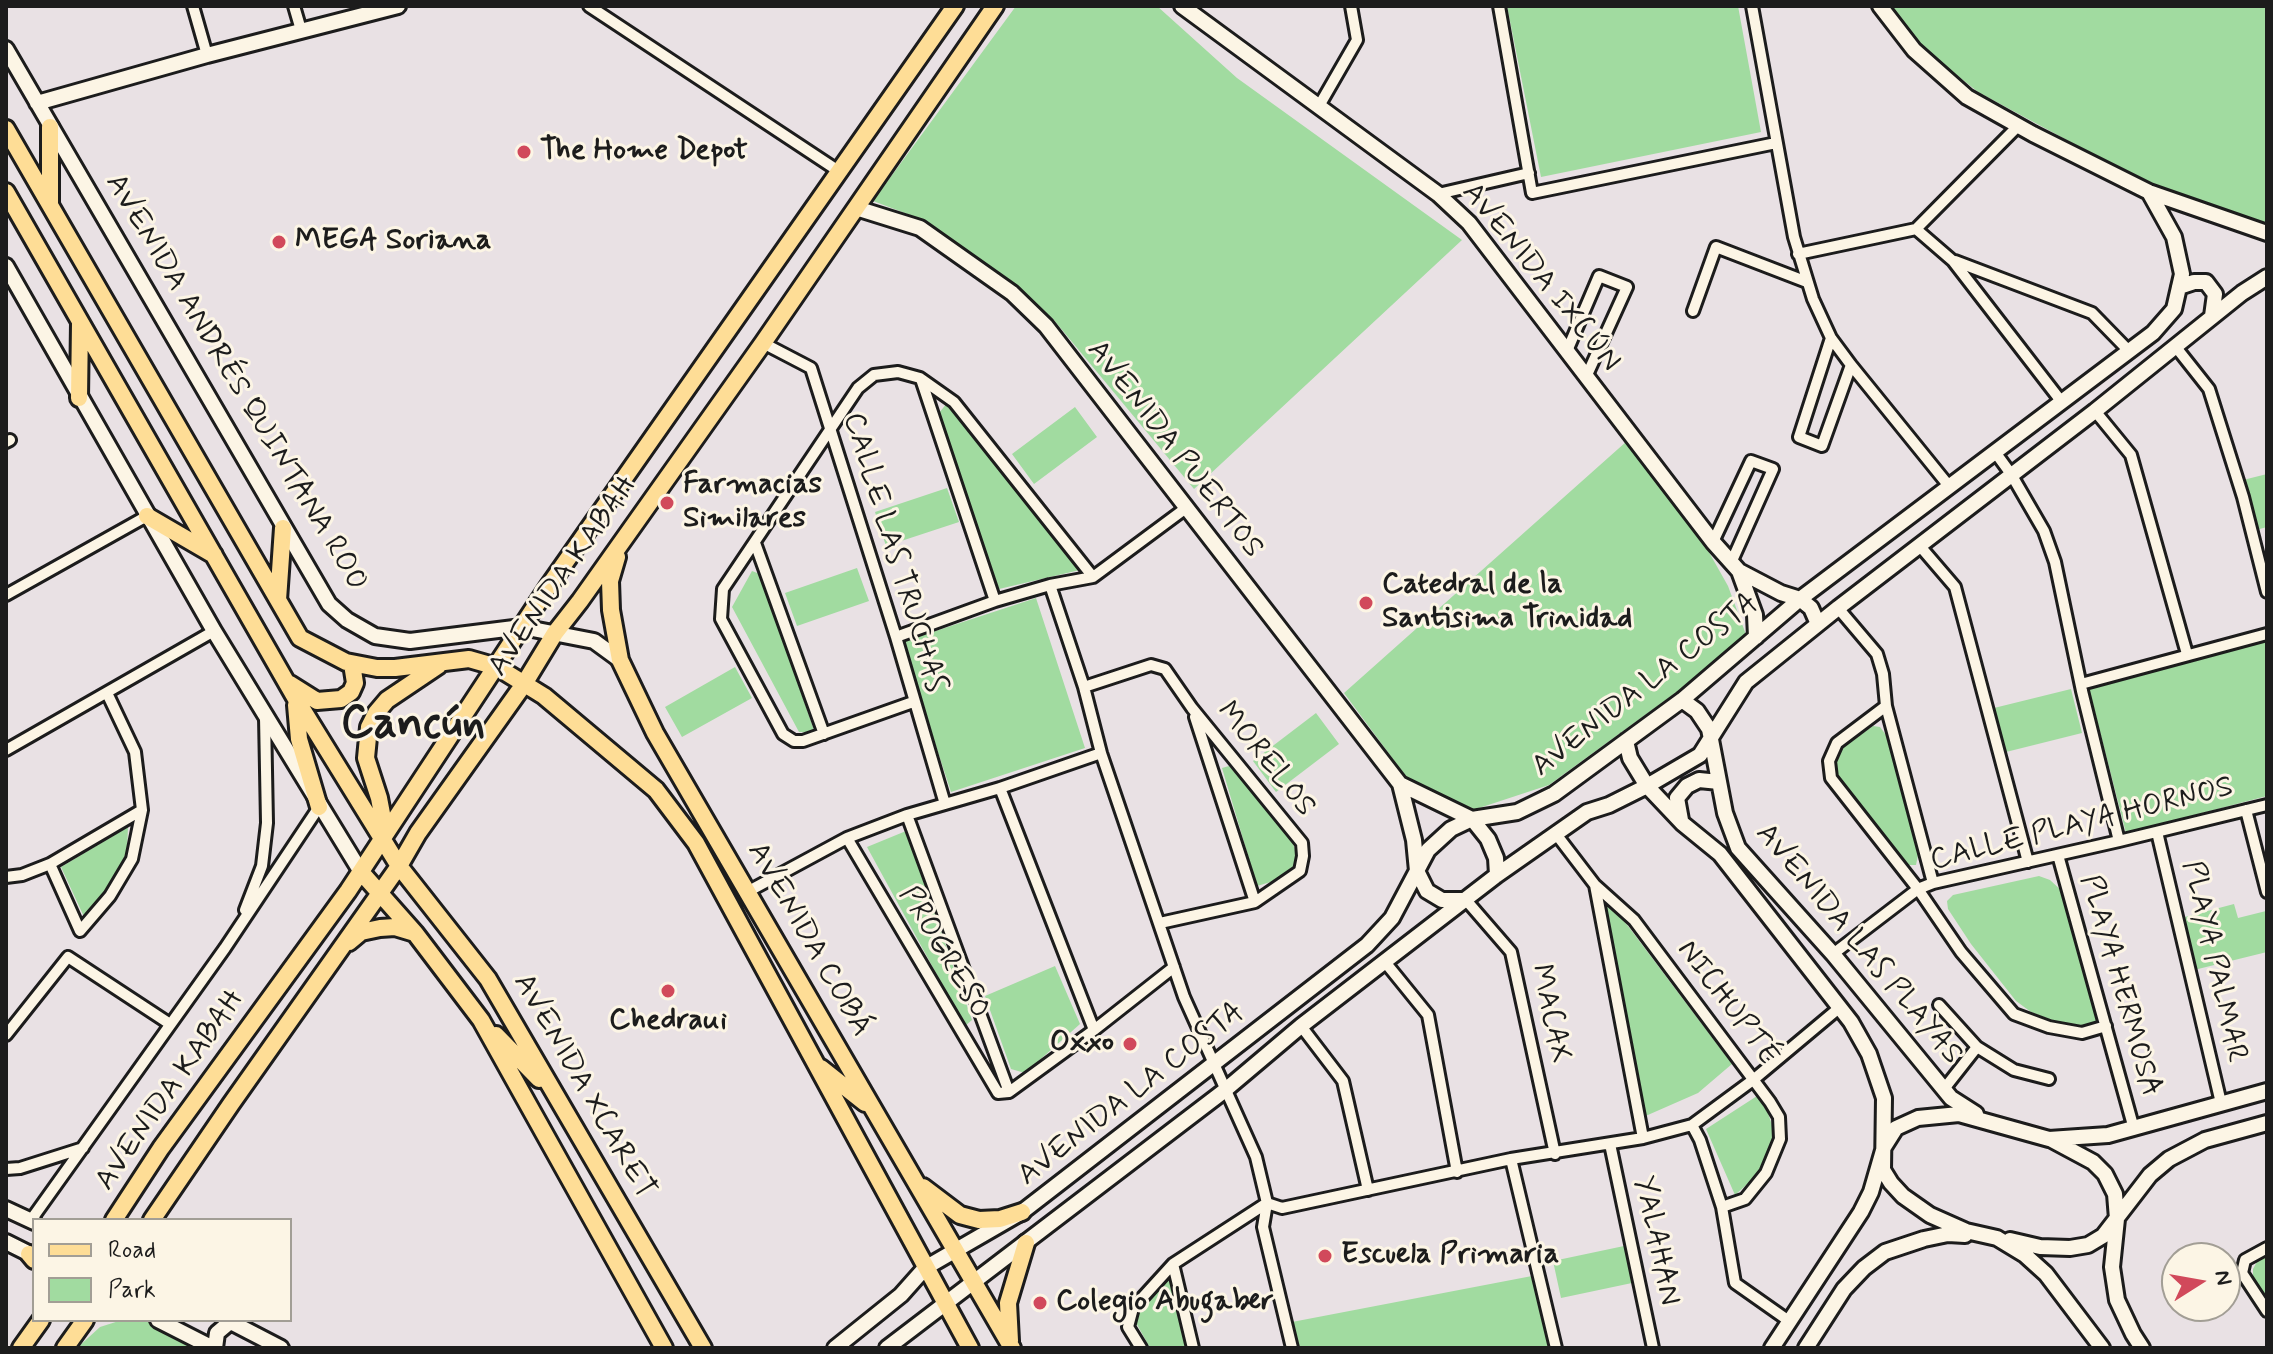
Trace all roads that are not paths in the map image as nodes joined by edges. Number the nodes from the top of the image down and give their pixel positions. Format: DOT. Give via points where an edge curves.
graph roads {
  1 [pos="193,6"];
  2 [pos="294,6"];
  3 [pos="397,6"];
  4 [pos="589,6"];
  5 [pos="955,6"];
  6 [pos="995,6"];
  7 [pos="1182,6"];
  8 [pos="1351,6"];
  9 [pos="1499,6"];
  10 [pos="1752,6"];
  11 [pos="1880,6"];
  12 [pos="604,11"];
  13 [pos="301,30"];
  14 [pos="6,49"];
  15 [pos="207,55"];
  16 [pos="37,103"];
  17 [pos="1319,106"];
  18 [pos="2018,126"];
  19 [pos="50,127"];
  20 [pos="6,129"];
  21 [pos="1776,143"];
  22 [pos="840,172"];
  23 [pos="1529,173"];
  24 [pos="6,192"];
  25 [pos="2149,192"];
  26 [pos="1438,194"];
  27 [pos="50,205"];
  28 [pos="856,208"];
  29 [pos="1916,229"];
  30 [pos="2267,233"];
  31 [pos="1798,254"];
  32 [pos="1953,261"];
  33 [pos="6,266"];
  34 [pos="2267,277"];
  35 [pos="1807,282"];
  36 [pos="2179,287"];
  37 [pos="12,290"];
  38 [pos="1693,311"];
  39 [pos="2212,316"];
  40 [pos="80,321"];
  41 [pos="1831,338"];
  42 [pos="763,343"];
  43 [pos="2175,346"];
  44 [pos="1567,351"];
  45 [pos="2129,351"];
  46 [pos="1851,365"];
  47 [pos="1587,375"];
  48 [pos="920,378"];
  49 [pos="79,398"];
  50 [pos="2061,401"];
  51 [pos="2095,411"];
  52 [pos="831,430"];
  53 [pos="1995,452"];
  54 [pos="2011,474"];
  55 [pos="1949,486"];
  56 [pos="1186,508"];
  57 [pos="147,516"];
  58 [pos="283,528"];
  59 [pos="1713,542"];
  60 [pos="755,543"];
  61 [pos="621,544"];
  62 [pos="1919,545"];
  63 [pos="216,556"];
  64 [pos="1735,567"];
  65 [pos="1093,577"];
  66 [pos="1050,585"];
  67 [pos="2267,592"];
  68 [pos="6,595"];
  69 [pos="1800,599"];
  70 [pos="278,600"];
  71 [pos="995,601"];
  72 [pos="1838,608"];
  73 [pos="1818,624"];
  74 [pos="522,627"];
  75 [pos="214,631"];
  76 [pos="555,633"];
  77 [pos="2267,634"];
  78 [pos="896,637"];
  79 [pos="1756,637"];
  80 [pos="2187,654"];
  81 [pos="620,660"];
  82 [pos="444,662"];
  83 [pos="352,664"];
  84 [pos="497,667"];
  85 [pos="285,681"];
  86 [pos="524,684"];
  87 [pos="2081,684"];
  88 [pos="1084,687"];
  89 [pos="107,693"];
  90 [pos="296,699"];
  91 [pos="1682,700"];
  92 [pos="913,702"];
  93 [pos="1886,706"];
  94 [pos="1192,708"];
  95 [pos="265,715"];
  96 [pos="824,734"];
  97 [pos="1712,737"];
  98 [pos="1626,741"];
  99 [pos="6,750"];
  100 [pos="1101,753"];
  101 [pos="1719,782"];
  102 [pos="1400,784"];
  103 [pos="1647,786"];
  104 [pos="1000,788"];
  105 [pos="692,798"];
  106 [pos="945,804"];
  107 [pos="2267,805"];
  108 [pos="319,807"];
  109 [pos="142,810"];
  110 [pos="2246,810"];
  111 [pos="907,815"];
  112 [pos="1472,819"];
  113 [pos="1682,823"];
  114 [pos="2157,832"];
  115 [pos="1556,834"];
  116 [pos="847,838"];
  117 [pos="382,841"];
  118 [pos="2119,841"];
  119 [pos="696,843"];
  120 [pos="2058,855"];
  121 [pos="2028,862"];
  122 [pos="50,864"];
  123 [pos="399,866"];
  124 [pos="1417,871"];
  125 [pos="361,872"];
  126 [pos="1497,875"];
  127 [pos="6,877"];
  128 [pos="1933,883"];
  129 [pos="1595,885"];
  130 [pos="1918,889"];
  131 [pos="380,892"];
  132 [pos="747,892"];
  133 [pos="2267,892"];
  134 [pos="1466,900"];
  135 [pos="1255,902"];
  136 [pos="1160,923"];
  137 [pos="415,933"];
  138 [pos="225,948"];
  139 [pos="335,954"];
  140 [pos="1833,954"];
  141 [pos="1385,962"];
  142 [pos="1174,967"];
  143 [pos="1939,1005"];
  144 [pos="1839,1008"];
  145 [pos="481,1020"];
  146 [pos="170,1024"];
  147 [pos="1301,1026"];
  148 [pos="2106,1026"];
  149 [pos="1094,1030"];
  150 [pos="6,1035"];
  151 [pos="1977,1047"];
  152 [pos="815,1063"];
  153 [pos="1215,1065"];
  154 [pos="2049,1079"];
  155 [pos="1753,1080"];
  156 [pos="1944,1089"];
  157 [pos="1224,1091"];
  158 [pos="2267,1091"];
  159 [pos="1004,1093"];
  160 [pos="554,1094"];
  161 [pos="2221,1103"];
  162 [pos="873,1109"];
  163 [pos="1986,1121"];
  164 [pos="2267,1123"];
  165 [pos="1692,1125"];
  166 [pos="2134,1129"];
  167 [pos="1643,1138"];
  168 [pos="2049,1139"];
  169 [pos="1610,1144"];
  170 [pos="1884,1147"];
  171 [pos="83,1148"];
  172 [pos="1555,1154"];
  173 [pos="1511,1159"];
  174 [pos="6,1169"];
  175 [pos="1457,1172"];
  176 [pos="914,1179"];
  177 [pos="1368,1190"];
  178 [pos="1267,1203"];
  179 [pos="1722,1207"];
  180 [pos="6,1209"];
  181 [pos="1025,1210"];
  182 [pos="118,1215"];
  183 [pos="34,1218"];
  184 [pos="153,1218"];
  185 [pos="2117,1219"];
  186 [pos="32,1221"];
  187 [pos="1043,1230"];
  188 [pos="1997,1238"];
  189 [pos="6,1242"];
  190 [pos="1026,1243"];
  191 [pos="2267,1248"];
  192 [pos="955,1250"];
  193 [pos="32,1256"];
  194 [pos="1173,1264"];
  195 [pos="925,1268"];
  196 [pos="974,1282"];
  197 [pos="945,1304"];
  198 [pos="2267,1311"];
  199 [pos="1789,1321"];
  200 [pos="40,1322"];
  201 [pos="162,1322"];
  202 [pos="227,1322"];
  203 [pos="230,1322"];
  204 [pos="80,1326"];
  205 [pos="1011,1347"];
  206 [pos="21,1348"];
  207 [pos="65,1348"];
  208 [pos="214,1348"];
  209 [pos="281,1348"];
  210 [pos="664,1348"];
  211 [pos="703,1348"];
  212 [pos="835,1348"];
  213 [pos="887,1348"];
  214 [pos="970,1348"];
  215 [pos="1141,1348"];
  216 [pos="1193,1348"];
  217 [pos="1292,1348"];
  218 [pos="1556,1348"];
  219 [pos="1653,1348"];
  220 [pos="1772,1348"];
  221 [pos="1806,1348"];
  222 [pos="2102,1348"];
  223 [pos="2142,1348"];
  1 -- 15 [label="street"];
  2 -- 13 [label="street"];
  3 -- 13 [label="street"];
  4 -- 12 [label="street"];
  5 -- 22 [label="main road, AVENIDA KABAH"];
  6 -- 28 [label="main road, AVENIDA KABAH"];
  7 -- 17 [label="street, AVENIDA IXCÚN"];
  8 -- 17 [label="street" via="1357,40"];
  9 -- 23 [label="street"];
  10 -- 21 [label="street"];
  11 -- 18 [label="street" via="1914,50 1956,88"];
  12 -- 22 [label="street"];
  13 -- 15 [label="street"];
  14 -- 16 [label="street, AVENIDA ANDRÉS QUINTANA ROO"];
  15 -- 16 [label="street"];
  16 -- 19 [label="street, AVENIDA ANDRÉS QUINTANA ROO"];
  17 -- 26 [label="street, AVENIDA IXCÚN"];
  18 -- 25 [label="street"];
  18 -- 29 [label="street"];
  19 -- 27 [label="main road"];
  19 -- 58 [label="street, AVENIDA ANDRÉS QUINTANA ROO"];
  20 -- 27 [label="main road"];
  21 -- 23 [label="street" via="1532,193"];
  21 -- 31 [label="street"];
  22 -- 74 [label="main road, AVENIDA KABAH"];
  23 -- 26 [label="street"];
  24 -- 40 [label="main road"];
  25 -- 30 [label="street"];
  25 -- 36 [label="street, AVENIDA LA COSTA" via="2174,237 2182,274"];
  26 -- 44 [label="street, AVENIDA IXCÚN" via="1469,223"];
  27 -- 70 [label="main road"];
  28 -- 42 [label="main road, AVENIDA KABAH"];
  28 -- 56 [label="street, AVENIDA PUERTOS" via="920,228 1012,293 1046,326"];
  29 -- 31 [label="street"];
  29 -- 32 [label="street"];
  31 -- 35 [label="street"];
  32 -- 45 [label="street" via="2092,313"];
  32 -- 50 [label="street"];
  33 -- 37 [label="street"];
  34 -- 39 [label="street, AVENIDA LA COSTA"];
  35 -- 38 [label="street" via="1716,247"];
  35 -- 41 [label="street"];
  36 -- 39 [label="street" via="2206,282 2215,294"];
  36 -- 45 [label="street, AVENIDA LA COSTA" via="2174,309"];
  37 -- 49 [label="street"];
  39 -- 43 [label="street, AVENIDA LA COSTA"];
  40 -- 49 [label="main road"];
  40 -- 63 [label="main road"];
  41 -- 46 [label="street"];
  41 -- 46 [label="street" via="1799,437 1822,446"];
  42 -- 52 [label="street, CALLE LAS TRUCHAS" via="811,368"];
  42 -- 61 [label="main road, AVENIDA KABAH"];
  43 -- 51 [label="street, AVENIDA LA COSTA"];
  43 -- 67 [label="street" via="2209,389"];
  44 -- 47 [label="street, AVENIDA IXCÚN"];
  44 -- 47 [label="street" via="1599,276 1627,287"];
  45 -- 50 [label="street, AVENIDA LA COSTA"];
  46 -- 55 [label="street"];
  47 -- 59 [label="street, AVENIDA IXCÚN"];
  48 -- 52 [label="street" via="898,372 874,375 858,388"];
  48 -- 65 [label="street" via="954,402"];
  48 -- 71 [label="street"];
  49 -- 57 [label="street"];
  50 -- 53 [label="street, AVENIDA LA COSTA"];
  51 -- 54 [label="street, AVENIDA LA COSTA"];
  51 -- 80 [label="street" via="2131,455"];
  52 -- 60 [label="street"];
  52 -- 78 [label="street, CALLE LAS TRUCHAS"];
  53 -- 54 [label="street"];
  53 -- 55 [label="street, AVENIDA LA COSTA"];
  54 -- 62 [label="street, AVENIDA LA COSTA"];
  54 -- 87 [label="street" via="2044,531 2055,562"];
  55 -- 69 [label="street, AVENIDA LA COSTA"];
  56 -- 65 [label="street"];
  56 -- 102 [label="street, AVENIDA PUERTOS"];
  57 -- 63 [label="main road"];
  57 -- 68 [label="street"];
  57 -- 75 [label="street"];
  58 -- 70 [label="main road"];
  58 -- 74 [label="street, AVENIDA ANDRÉS QUINTANA ROO" via="329,604 375,636 410,641"];
  59 -- 64 [label="street, AVENIDA IXCÚN"];
  59 -- 64 [label="street" via="1751,461 1773,469"];
  60 -- 96 [label="street"];
  60 -- 96 [label="street" via="723,589 721,619 783,734 794,741"];
  61 -- 76 [label="main road, AVENIDA KABAH"];
  61 -- 81 [label="main road, AVENIDA COBÁ" via="610,581"];
  62 -- 72 [label="street, AVENIDA LA COSTA"];
  62 -- 121 [label="street" via="1955,587"];
  63 -- 85 [label="main road"];
  64 -- 69 [label="street, AVENIDA IXCÚN"];
  64 -- 79 [label="street, AVENIDA IXCÚN" via="1755,615"];
  65 -- 66 [label="street"];
  66 -- 71 [label="street"];
  66 -- 88 [label="street"];
  69 -- 73 [label="street"];
  69 -- 79 [label="street, AVENIDA LA COSTA"];
  70 -- 83 [label="main road" via="300,638"];
  71 -- 78 [label="street"];
  72 -- 73 [label="street, AVENIDA LA COSTA"];
  72 -- 93 [label="street" via="1877,654"];
  73 -- 97 [label="street, AVENIDA LA COSTA" via="1746,682"];
  74 -- 76 [label="street, AVENIDA ANDRÉS QUINTANA ROO"];
  74 -- 84 [label="main road, AVENIDA KABAH"];
  75 -- 89 [label="street"];
  75 -- 95 [label="street"];
  76 -- 81 [label="street, AVENIDA ANDRÉS QUINTANA ROO" via="594,641"];
  76 -- 86 [label="main road, AVENIDA KABAH"];
  77 -- 80 [label="street"];
  78 -- 92 [label="street, CALLE LAS TRUCHAS"];
  79 -- 91 [label="street, AVENIDA LA COSTA"];
  80 -- 87 [label="street"];
  81 -- 105 [label="main road, AVENIDA COBÁ"];
  82 -- 83 [label="main road" via="395,668"];
  82 -- 84 [label="main road" via="469,659"];
  82 -- 117 [label="main road" via="387,700 369,727 366,758 383,819"];
  83 -- 85 [label="main road" via="355,683 341,699 317,701"];
  84 -- 86 [label="main road"];
  84 -- 117 [label="main road, AVENIDA KABAH"];
  85 -- 90 [label="main road"];
  86 -- 119 [label="main road, AVENIDA COBÁ" via="656,790"];
  86 -- 123 [label="main road, AVENIDA KABAH"];
  87 -- 118 [label="street"];
  88 -- 94 [label="street, MORELOS" via="1151,665 1165,669"];
  88 -- 100 [label="street"];
  89 -- 99 [label="street"];
  89 -- 109 [label="street" via="135,752"];
  90 -- 108 [label="main road" via="299,739"];
  90 -- 117 [label="main road"];
  91 -- 97 [label="street, AVENIDA LAS PLAYAS" via="1702,716"];
  91 -- 98 [label="street, AVENIDA LA COSTA"];
  92 -- 96 [label="street"];
  92 -- 106 [label="street, CALLE LAS TRUCHAS"];
  93 -- 128 [label="street"];
  93 -- 130 [label="street" via="1837,743 1829,761 1831,778"];
  94 -- 135 [label="street"];
  94 -- 135 [label="street, MORELOS" via="1302,843 1300,871"];
  95 -- 108 [label="street"];
  95 -- 138 [label="street" via="267,823 262,866"];
  97 -- 101 [label="street, AVENIDA LAS PLAYAS"];
  97 -- 103 [label="street, AVENIDA LA COSTA" via="1700,755"];
  98 -- 103 [label="street, AVENIDA LAS PLAYAS" via="1633,766"];
  98 -- 112 [label="street, AVENIDA LA COSTA" via="1554,794 1517,812"];
  100 -- 104 [label="street"];
  100 -- 136 [label="street"];
  101 -- 113 [label="street" via="1699,780 1687,786 1677,798"];
  101 -- 140 [label="street, AVENIDA LAS PLAYAS" via="1738,848"];
  102 -- 112 [label="street, AVENIDA PUERTOS"];
  102 -- 124 [label="street, AVENIDA PUERTOS"];
  103 -- 113 [label="street, AVENIDA LAS PLAYAS"];
  103 -- 115 [label="street, AVENIDA LA COSTA" via="1587,812"];
  104 -- 106 [label="street"];
  104 -- 149 [label="street"];
  105 -- 119 [label="main road"];
  105 -- 132 [label="main road, AVENIDA COBÁ"];
  106 -- 111 [label="street"];
  107 -- 110 [label="street, CALLE PLAYA HORNOS"];
  108 -- 125 [label="street"];
  108 -- 138 [label="street"];
  109 -- 122 [label="street"];
  109 -- 122 [label="street" via="132,859 80,931"];
  110 -- 114 [label="street, CALLE PLAYA HORNOS"];
  110 -- 133 [label="street"];
  111 -- 116 [label="street"];
  111 -- 159 [label="street"];
  112 -- 124 [label="street, AVENIDA LA COSTA" via="1439,839"];
  112 -- 126 [label="street" via="1488,839"];
  113 -- 144 [label="street, AVENIDA LAS PLAYAS" via="1720,854"];
  114 -- 118 [label="street, CALLE PLAYA HORNOS"];
  114 -- 161 [label="street, PLAYA PALMAR"];
  115 -- 126 [label="street, AVENIDA LA COSTA"];
  115 -- 129 [label="street, NICHUPTÉ"];
  116 -- 132 [label="street"];
  116 -- 159 [label="street, PROGRESO"];
  117 -- 123 [label="main road"];
  117 -- 125 [label="main road, AVENIDA KABAH"];
  118 -- 120 [label="street, CALLE PLAYA HORNOS"];
  119 -- 152 [label="main road, AVENIDA COBÁ"];
  120 -- 121 [label="street, CALLE PLAYA HORNOS"];
  120 -- 148 [label="street, PLAYA HERMOSA"];
  121 -- 128 [label="street, CALLE PLAYA HORNOS"];
  122 -- 127 [label="street"];
  123 -- 131 [label="main road, AVENIDA KABAH"];
  123 -- 160 [label="main road, AVENIDA XCARET" via="488,979"];
  124 -- 134 [label="street" via="1427,891 1442,900"];
  124 -- 153 [label="street, AVENIDA LA COSTA" via="1392,918 1367,945"];
  125 -- 131 [label="main road, AVENIDA XCARET"];
  125 -- 182 [label="main road, AVENIDA KABAH"];
  126 -- 134 [label="street, AVENIDA LA COSTA"];
  128 -- 130 [label="street, CALLE PLAYA HORNOS"];
  129 -- 155 [label="street, NICHUPTÉ" via="1634,920"];
  129 -- 167 [label="street"];
  130 -- 140 [label="street, CALLE PLAYA HORNOS"];
  130 -- 148 [label="street" via="1961,952 2014,1014 2082,1033"];
  131 -- 137 [label="main road, AVENIDA XCARET"];
  131 -- 139 [label="main road, AVENIDA KABAH"];
  132 -- 162 [label="main road, AVENIDA COBÁ"];
  134 -- 141 [label="street, AVENIDA LA COSTA"];
  134 -- 172 [label="street, MACAX" via="1511,952"];
  135 -- 136 [label="street, MORELOS"];
  136 -- 142 [label="street"];
  137 -- 139 [label="main road" via="395,927 361,932"];
  137 -- 145 [label="main road, AVENIDA XCARET"];
  138 -- 146 [label="street"];
  139 -- 184 [label="main road, AVENIDA KABAH"];
  140 -- 156 [label="street, AVENIDA LAS PLAYAS"];
  141 -- 147 [label="street, AVENIDA LA COSTA"];
  141 -- 175 [label="street" via="1428,1015"];
  142 -- 149 [label="street"];
  142 -- 153 [label="street"];
  143 -- 151 [label="street"];
  144 -- 155 [label="street"];
  144 -- 170 [label="street, AVENIDA LAS PLAYAS" via="1869,1054 1884,1098"];
  145 -- 160 [label="main road"];
  145 -- 210 [label="main road, AVENIDA XCARET"];
  146 -- 150 [label="street" via="68,957"];
  146 -- 171 [label="street"];
  147 -- 157 [label="street, AVENIDA LA COSTA"];
  147 -- 177 [label="street" via="1343,1081"];
  148 -- 166 [label="street, PLAYA HERMOSA"];
  149 -- 159 [label="street"];
  151 -- 154 [label="street" via="2014,1070"];
  151 -- 156 [label="street"];
  152 -- 162 [label="main road"];
  152 -- 195 [label="main road, AVENIDA COBÁ"];
  153 -- 157 [label="street"];
  153 -- 181 [label="street, AVENIDA LA COSTA"];
  155 -- 165 [label="street"];
  155 -- 179 [label="street, NICHUPTÉ" via="1779,1117 1780,1139 1766,1173 1745,1199"];
  156 -- 163 [label="street, AVENIDA LAS PLAYAS"];
  157 -- 178 [label="street" via="1256,1157"];
  157 -- 187 [label="street, AVENIDA LA COSTA"];
  158 -- 161 [label="street"];
  160 -- 211 [label="main road, AVENIDA XCARET"];
  161 -- 166 [label="street"];
  162 -- 176 [label="main road, AVENIDA COBÁ"];
  163 -- 168 [label="street"];
  163 -- 170 [label="street" via="1959,1114 1918,1118 1896,1128"];
  164 -- 185 [label="street" via="2205,1140 2169,1159"];
  165 -- 167 [label="street"];
  165 -- 179 [label="street"];
  166 -- 168 [label="street"];
  167 -- 169 [label="street"];
  168 -- 185 [label="street" via="2081,1153 2105,1174 2115,1194"];
  169 -- 172 [label="street"];
  169 -- 219 [label="street, YALAHAN"];
  170 -- 188 [label="street" via="1883,1170 1903,1196 1953,1226"];
  170 -- 199 [label="street" via="1861,1212"];
  171 -- 174 [label="street"];
  171 -- 183 [label="street"];
  172 -- 173 [label="street"];
  173 -- 175 [label="street"];
  173 -- 218 [label="street"];
  175 -- 177 [label="street"];
  176 -- 181 [label="main road" via="960,1215 1000,1219"];
  176 -- 192 [label="main road, AVENIDA COBÁ"];
  177 -- 178 [label="street" via="1282,1208"];
  178 -- 194 [label="street"];
  178 -- 217 [label="street" via="1263,1227"];
  179 -- 199 [label="street" via="1735,1283"];
  180 -- 186 [label="street"];
  181 -- 187 [label="street"];
  181 -- 192 [label="street, AVENIDA LA COSTA"];
  185 -- 188 [label="street" via="2103,1236 2070,1248"];
  185 -- 223 [label="street" via="2112,1267 2117,1300"];
  187 -- 190 [label="street, AVENIDA LA COSTA"];
  188 -- 221 [label="street" via="1948,1234 1885,1252 1844,1289"];
  188 -- 222 [label="street" via="2046,1274"];
  189 -- 193 [label="street"];
  190 -- 196 [label="street, AVENIDA LA COSTA"];
  190 -- 205 [label="main road" via="1008,1303"];
  191 -- 198 [label="street" via="2245,1260 2242,1273"];
  192 -- 195 [label="street, AVENIDA LA COSTA"];
  192 -- 196 [label="main road, AVENIDA COBÁ"];
  194 -- 215 [label="street" via="1133,1308 1128,1327"];
  194 -- 216 [label="street"];
  195 -- 197 [label="main road, AVENIDA COBÁ"];
  195 -- 212 [label="street, AVENIDA LA COSTA" via="901,1295"];
  196 -- 197 [label="street, AVENIDA LA COSTA"];
  196 -- 205 [label="main road, AVENIDA COBÁ"];
  197 -- 213 [label="street, AVENIDA LA COSTA"];
  197 -- 214 [label="main road, AVENIDA COBÁ"];
  199 -- 220 [label="street"];
  200 -- 206 [label="main road"];
  201 -- 208 [label="street"];
  202 -- 208 [label="street" via="217,1333"];
  203 -- 209 [label="street"];
  204 -- 207 [label="main road"];
}
